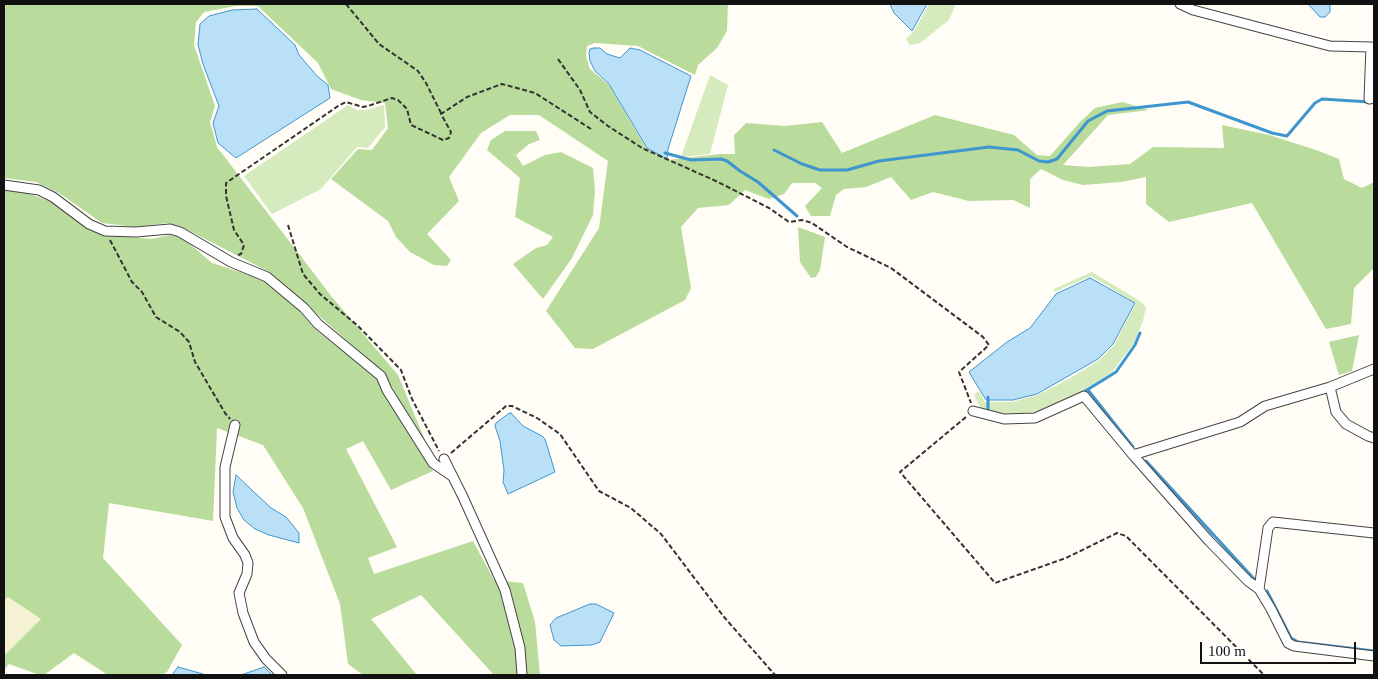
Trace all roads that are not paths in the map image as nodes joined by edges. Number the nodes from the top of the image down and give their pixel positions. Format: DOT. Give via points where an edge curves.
graph roads {
  1 [pos="1180,4"];
  2 [pos="1374,98"];
  3 [pos="4,185"];
  4 [pos="1374,369"];
  5 [pos="1330,388"];
  6 [pos="973,411"];
  7 [pos="236,425"];
  8 [pos="1374,438"];
  9 [pos="1133,455"];
  10 [pos="444,460"];
  11 [pos="452,476"];
  12 [pos="1374,533"];
  13 [pos="1259,589"];
  14 [pos="1374,656"];
  15 [pos="282,675"];
  16 [pos="522,675"];
  1 -- 2 [label="street" via="1330,46 1370,46 1369,99"];
  3 -- 11 [label="street" via="39,190 88,224 105,231 170,229 180,232 231,262 267,277 381,376 433,463"];
  4 -- 5 [label="street"];
  5 -- 8 [label="street" via="1336,412 1346,424"];
  5 -- 9 [label="street" via="1265,406 1240,422"];
  6 -- 9 [label="street" via="1004,419 1035,418 1084,396"];
  7 -- 15 [label="street" via="225,467 225,516 248,563 239,593 254,642"];
  9 -- 13 [label="street" via="1209,541"];
  10 -- 11 [label="street"];
  11 -- 16 [label="street" via="505,590 520,648"];
  12 -- 13 [label="street" via="1272,522 1268,528"];
  13 -- 14 [label="street" via="1288,643"];
}
